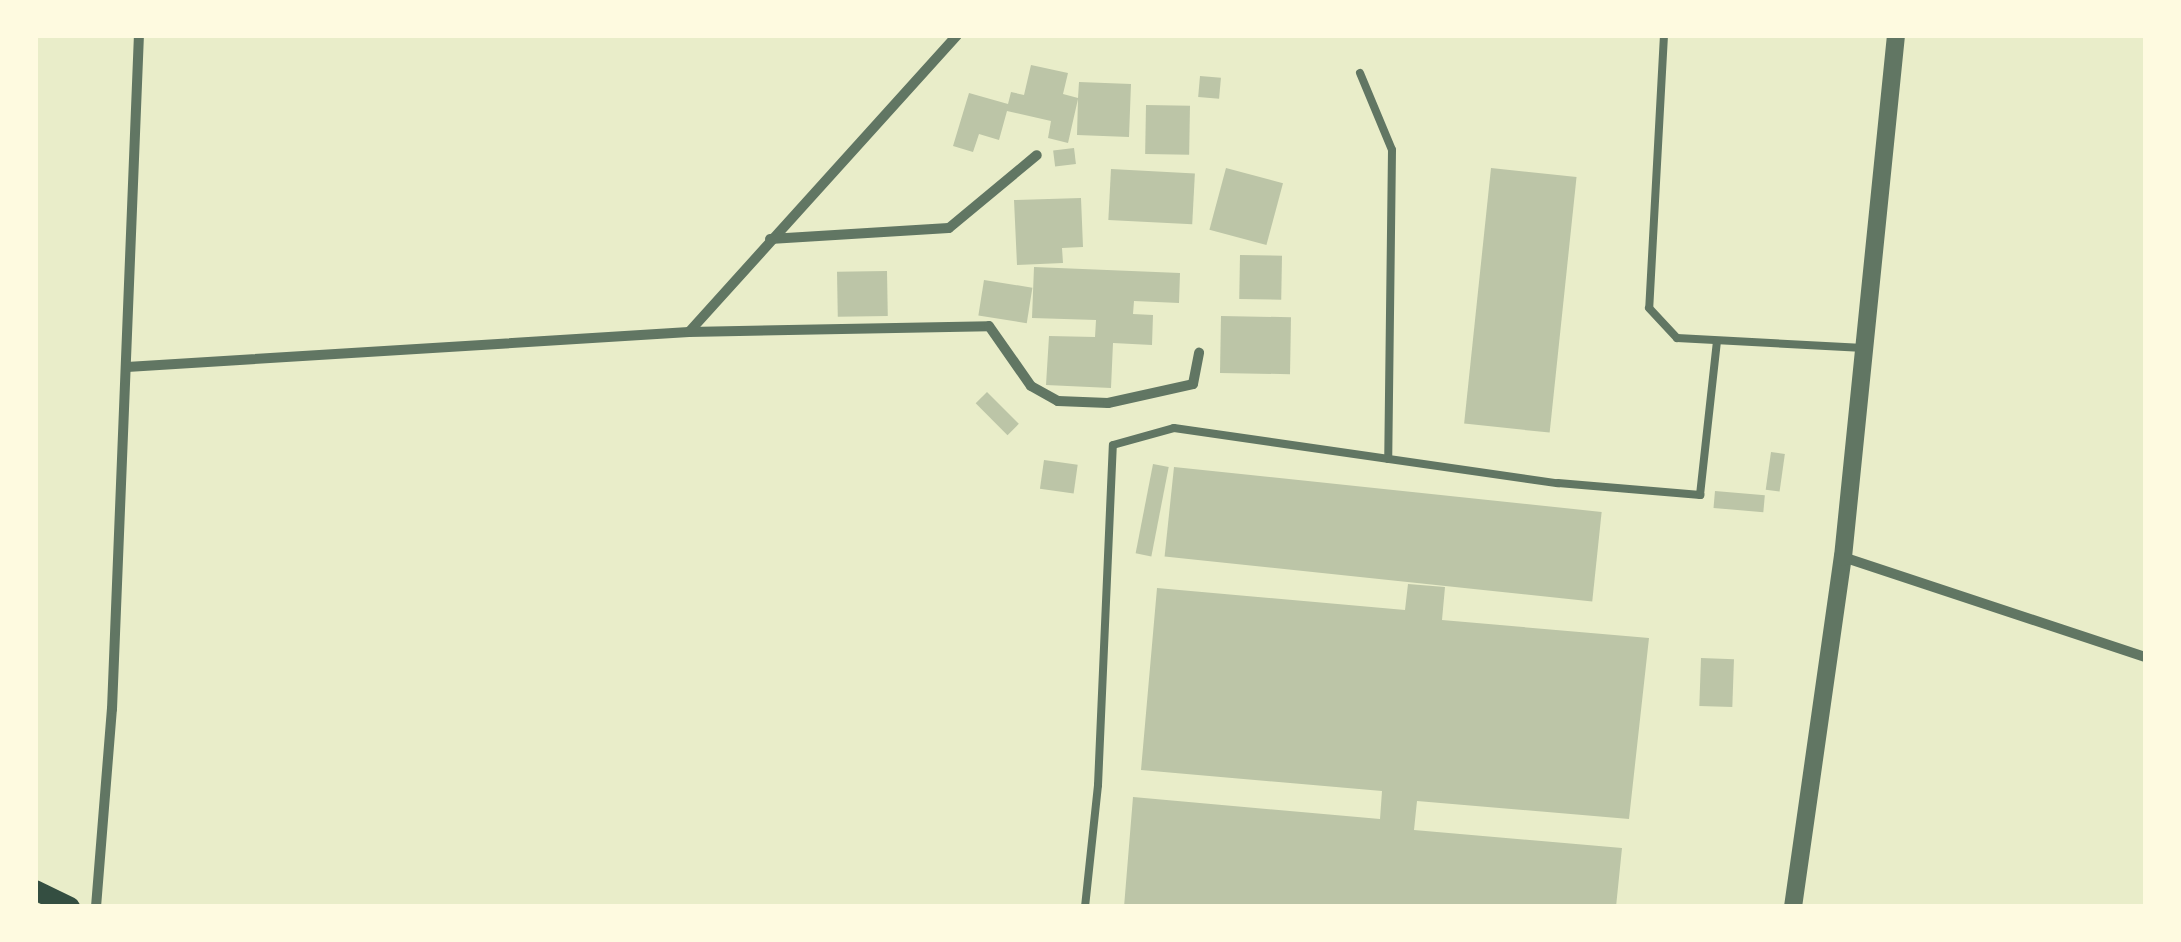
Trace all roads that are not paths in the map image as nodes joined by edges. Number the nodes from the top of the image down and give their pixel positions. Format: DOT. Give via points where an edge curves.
graph roads {
  1 [pos="139,35"];
  2 [pos="957,35"];
  3 [pos="1664,35"];
  4 [pos="1896,35"];
  5 [pos="1360,74"];
  6 [pos="1036,156"];
  7 [pos="770,239"];
  8 [pos="689,332"];
  9 [pos="1717,341"];
  10 [pos="1864,348"];
  11 [pos="1199,353"];
  12 [pos="127,367"];
  13 [pos="1388,458"];
  14 [pos="1843,557"];
  15 [pos="2146,656"];
  16 [pos="35,890"];
  17 [pos="70,907"];
  18 [pos="96,907"];
  19 [pos="1085,907"];
  20 [pos="1793,907"];
  1 -- 12 [label="street"];
  2 -- 7 [label="street"];
  3 -- 9 [label="lane" via="1650,308 1677,338"];
  4 -- 10 [label="street"];
  5 -- 13 [label="lane" via="1392,150"];
  6 -- 7 [label="street" via="949,228"];
  7 -- 8 [label="street"];
  8 -- 11 [label="street" via="989,326 1032,386 1058,401 1108,402 1193,384"];
  8 -- 12 [label="street"];
  9 -- 10 [label="lane"];
  9 -- 13 [label="lane" via="1700,496"];
  10 -- 14 [label="street"];
  12 -- 18 [label="street"];
  13 -- 19 [label="lane" via="1174,428 1113,445 1098,785"];
  14 -- 15 [label="street"];
  14 -- 20 [label="street"];
  16 -- 17 [label="main road"];
}
